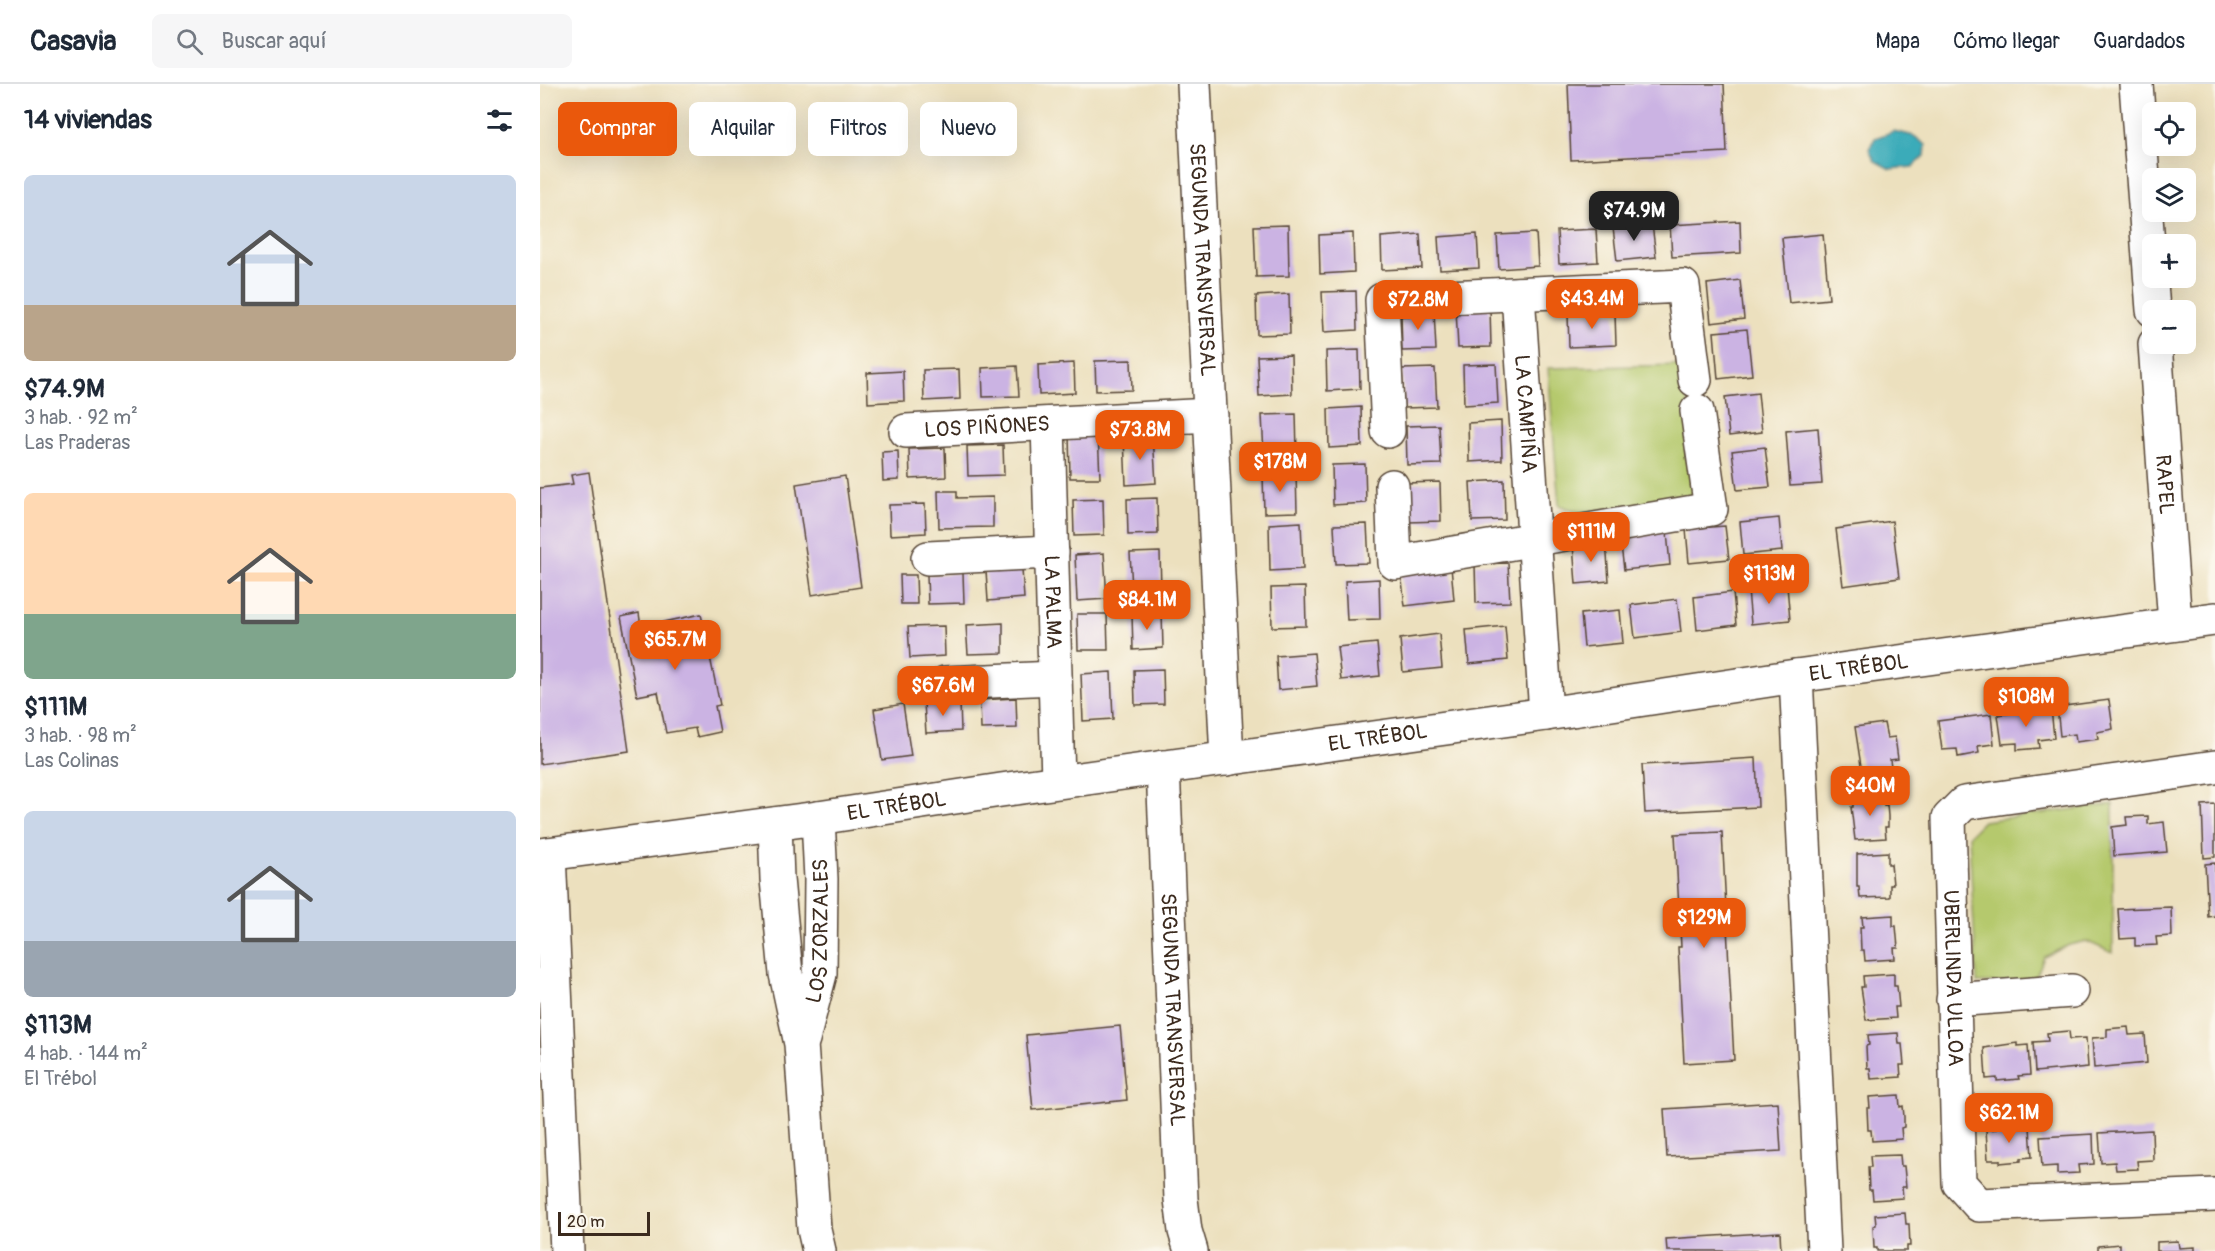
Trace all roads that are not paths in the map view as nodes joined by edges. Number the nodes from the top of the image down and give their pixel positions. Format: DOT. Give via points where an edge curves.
graph roads {
  1 [pos="1194,84"];
  2 [pos="2136,84"];
  3 [pos="1518,294"];
  4 [pos="2151,300"];
  5 [pos="2156,354"];
  6 [pos="1210,416"];
  7 [pos="1048,424"];
  8 [pos="906,430"];
  9 [pos="1388,431"];
  10 [pos="1392,486"];
  11 [pos="1534,539"];
  12 [pos="1052,552"];
  13 [pos="928,558"];
  14 [pos="2215,619"];
  15 [pos="2175,624"];
  16 [pos="1796,676"];
  17 [pos="1055,678"];
  18 [pos="945,683"];
  19 [pos="1546,714"];
  20 [pos="1227,759"];
  21 [pos="1163,767"];
  22 [pos="2215,767"];
  23 [pos="1058,782"];
  24 [pos="818,818"];
  25 [pos="775,824"];
  26 [pos="545,855"];
  27 [pos="2072,991"];
  28 [pos="1953,1000"];
  29 [pos="801,1044"];
  30 [pos="2215,1194"];
  31 [pos="567,1251"];
  32 [pos="819,1251"];
  33 [pos="1191,1251"];
  34 [pos="1824,1251"];
  1 -- 6 [label="street, SEGUNDA TRANSVERSAL"];
  2 -- 4 [label="street"];
  3 -- 9 [label="street" via="1382,300"];
  3 -- 11 [label="street, LA CAMPIÑA"];
  3 -- 11 [label="street" via="1683,286 1711,509"];
  5 -- 15 [label="street, RAPEL"];
  6 -- 7 [label="street, LOS PIÑONES"];
  6 -- 20 [label="street, SEGUNDA TRANSVERSAL"];
  7 -- 8 [label="street, LOS PIÑONES"];
  7 -- 12 [label="street, LA PALMA"];
  10 -- 11 [label="street" via="1395,562"];
  11 -- 19 [label="street, LA CAMPIÑA"];
  12 -- 13 [label="street"];
  12 -- 17 [label="street, LA PALMA"];
  14 -- 15 [label="street, EL TRÉBOL"];
  15 -- 16 [label="street, EL TRÉBOL"];
  16 -- 19 [label="street, EL TRÉBOL"];
  16 -- 34 [label="street"];
  17 -- 18 [label="street"];
  17 -- 23 [label="street, LA PALMA"];
  19 -- 20 [label="street, EL TRÉBOL"];
  20 -- 21 [label="street, EL TRÉBOL"];
  21 -- 23 [label="street, EL TRÉBOL"];
  21 -- 33 [label="street, SEGUNDA TRANSVERSAL" via="1181,1199"];
  22 -- 28 [label="street, UBERLINDA ULLOA" via="1964,804 1949,818"];
  23 -- 24 [label="street, EL TRÉBOL"];
  24 -- 25 [label="street, EL TRÉBOL"];
  24 -- 29 [label="street, LOS ZORZALES" via="820,974"];
  25 -- 26 [label="street, EL TRÉBOL"];
  25 -- 29 [label="street, LOS ZORZALES" via="786,974"];
  26 -- 31 [label="street"];
  27 -- 28 [label="street"];
  28 -- 30 [label="street, UBERLINDA ULLOA" via="1959,1183 1979,1205"];
  29 -- 32 [label="street, LOS ZORZALES" via="814,1229"];
}
